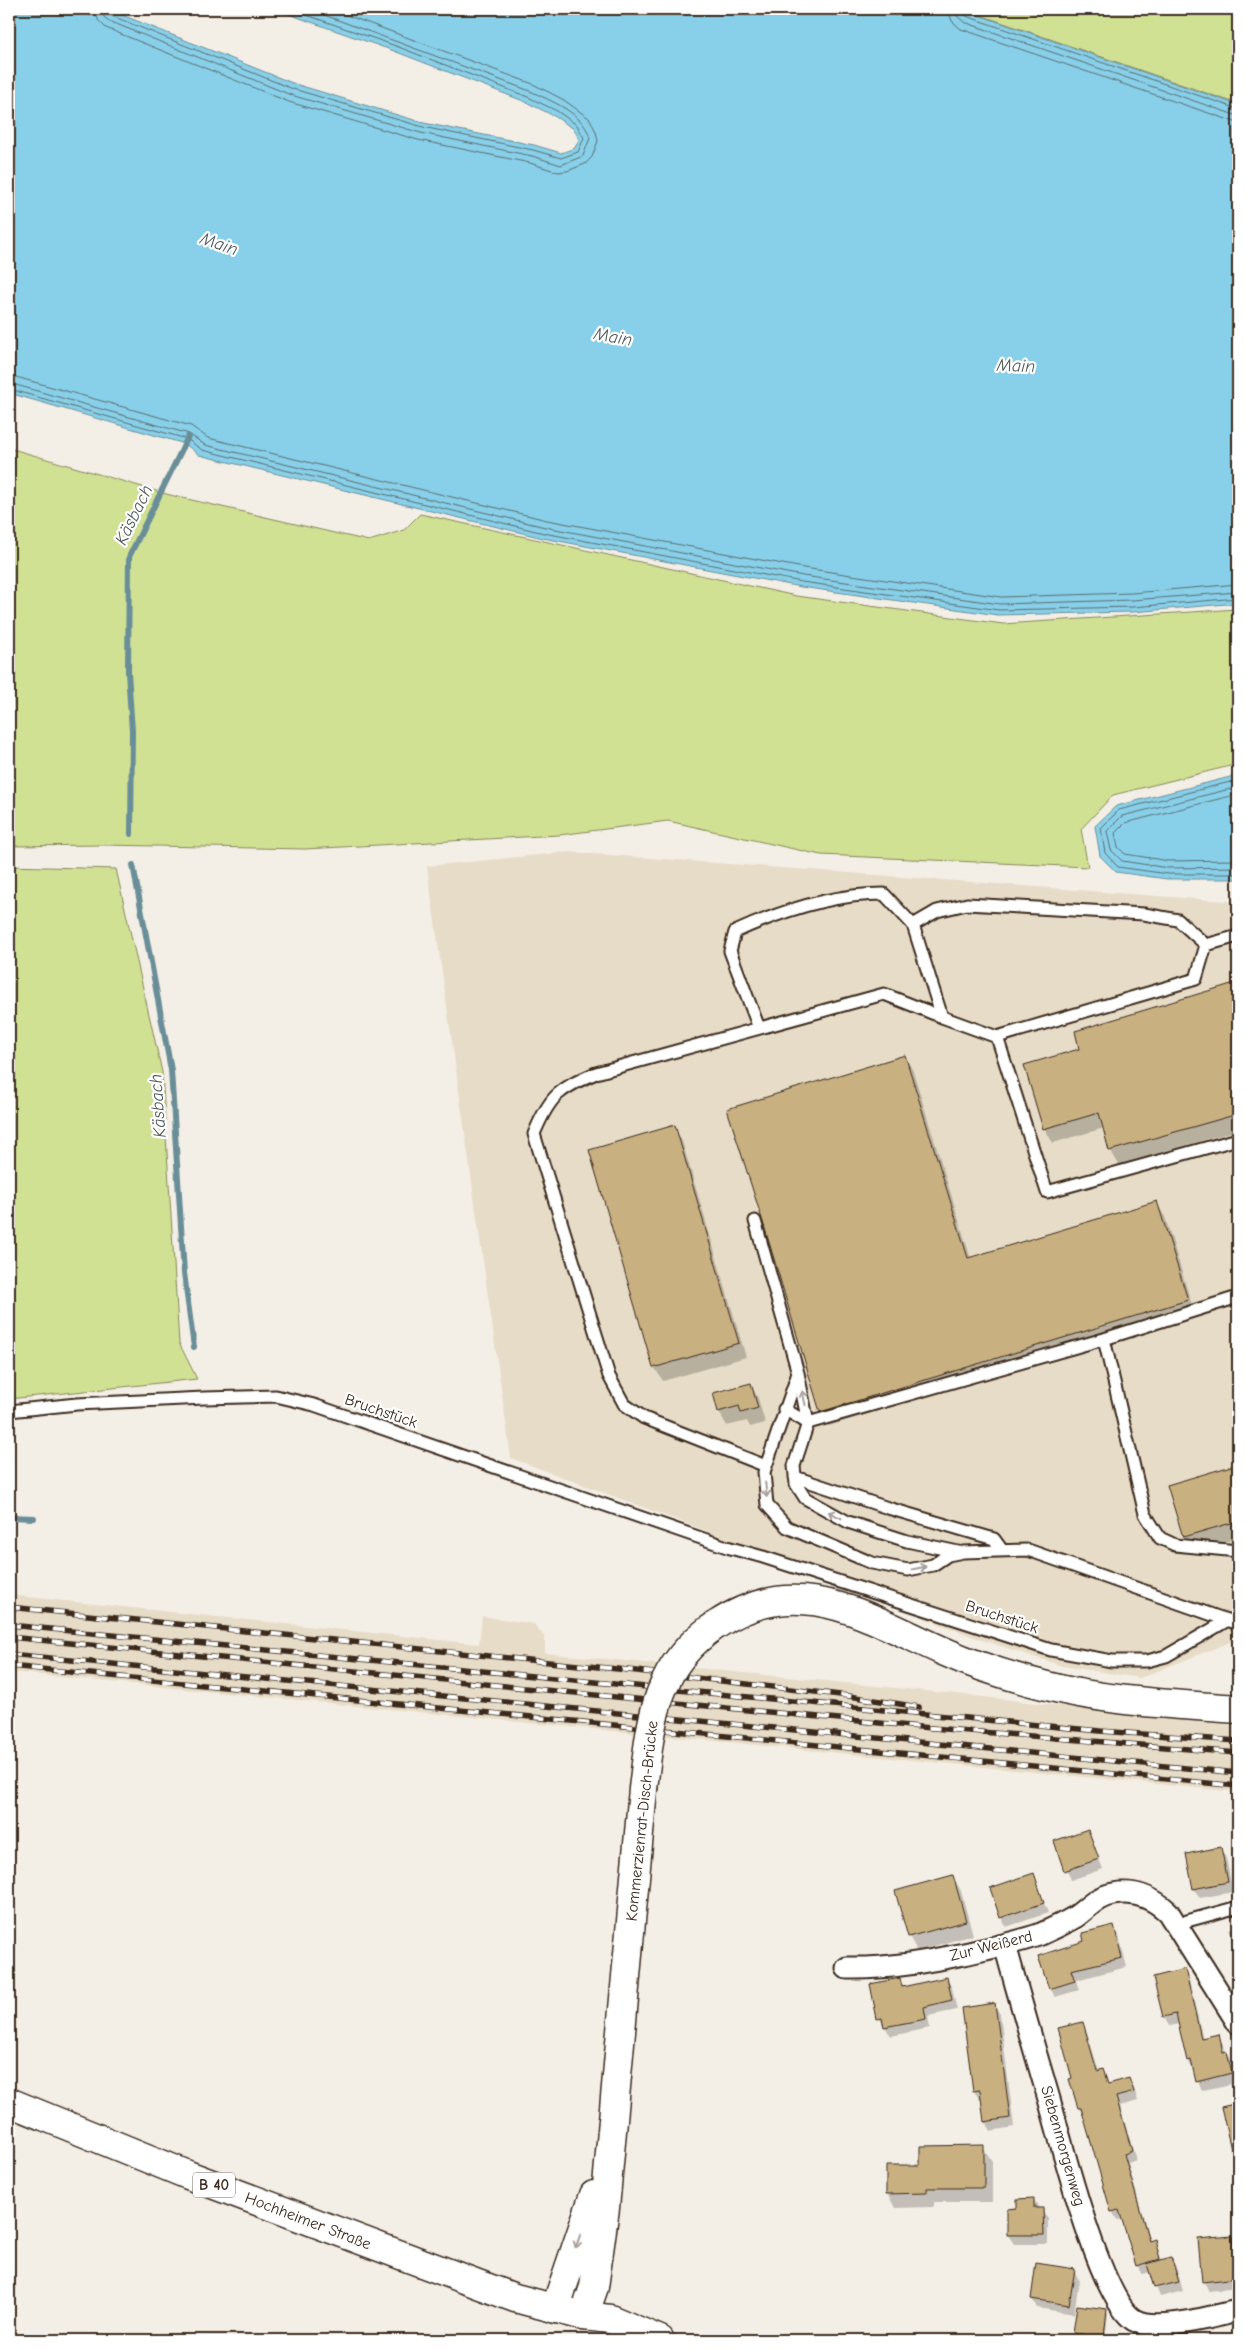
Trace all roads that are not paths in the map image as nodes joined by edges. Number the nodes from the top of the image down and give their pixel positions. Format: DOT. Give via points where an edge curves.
graph roads {
  1 [pos="913,925"];
  2 [pos="1238,936"];
  3 [pos="1206,945"];
  4 [pos="942,1017"];
  5 [pos="759,1028"];
  6 [pos="997,1037"];
  7 [pos="1238,1139"];
  8 [pos="755,1222"];
  9 [pos="1238,1297"];
  10 [pos="1104,1339"];
  11 [pos="798,1373"];
  12 [pos="784,1409"];
  13 [pos="9,1411"];
  14 [pos="808,1423"];
  15 [pos="766,1466"];
  16 [pos="795,1477"];
  17 [pos="1002,1550"];
  18 [pos="1238,1551"];
  19 [pos="963,1552"];
  20 [pos="1233,1622"];
  21 [pos="1238,1709"];
  22 [pos="1238,1907"];
  23 [pos="1176,1924"];
  24 [pos="1005,1945"];
  25 [pos="847,1968"];
  26 [pos="1232,2001"];
  27 [pos="1238,2023"];
  28 [pos="9,2102"];
  29 [pos="609,2164"];
  30 [pos="555,2309"];
  31 [pos="1238,2311"];
  32 [pos="584,2316"];
  33 [pos="623,2331"];
  34 [pos="1154,2333"];
  35 [pos="660,2340"];
  1 -- 3 [label="lane" via="937,911 967,904 1144,914 1178,920"];
  1 -- 4 [label="lane"];
  1 -- 5 [label="lane" via="884,894 855,894 764,919 735,932 730,950"];
  2 -- 3 [label="lane"];
  3 -- 6 [label="lane" via="1196,979"];
  4 -- 5 [label="lane" via="884,994"];
  4 -- 6 [label="lane"];
  5 -- 15 [label="lane" via="596,1072 571,1084 544,1108 534,1134 609,1376 624,1404 644,1418"];
  6 -- 7 [label="lane" via="1047,1192"];
  8 -- 11 [label="lane"];
  9 -- 10 [label="lane"];
  10 -- 14 [label="lane"];
  10 -- 18 [label="lane" via="1145,1514 1160,1538 1175,1545"];
  11 -- 12 [label="lane"];
  14 -- 11 [label="lane, one-way"];
  12 -- 14 [label="lane"];
  12 -- 15 [label="lane"];
  13 -- 20 [label="lane, Bruchstück" via="77,1404 276,1396 314,1405 727,1547 1052,1650 1112,1661 1147,1661 1166,1656"];
  14 -- 16 [label="lane" via="794,1466"];
  15 -- 19 [label="lane, one-way" via="767,1505 787,1527 817,1541 872,1564 908,1570 933,1565 948,1555"];
  16 -- 17 [label="lane" via="994,1539"];
  19 -- 16 [label="lane, one-way" via="907,1541 848,1522 805,1498"];
  17 -- 19 [label="lane"];
  17 -- 20 [label="lane" via="1028,1550"];
  21 -- 29 [label="street, Kommerzienrat-Disch-Brücke, bridge" via="1092,1695 1048,1686 970,1662 847,1607 823,1602 773,1602 749,1608 716,1625 688,1648 673,1668 653,1713"];
  22 -- 23 [label="lane"];
  23 -- 24 [label="street, Zur Weißerd" via="1158,1902 1129,1893 1114,1894 1098,1898 1074,1917 1042,1934"];
  23 -- 26 [label="street, Zur Weißerd"];
  24 -- 25 [label="street, Zur Weißerd" via="925,1962"];
  24 -- 34 [label="street, Siebenmorgenweg" via="1080,2206 1103,2271 1125,2312"];
  26 -- 27 [label="street, Zur Weißerd"];
  28 -- 30 [label="street, Hochheimer Straße / B 40" via="197,2178 506,2294"];
  29 -- 30 [label="street, Kommerzienrat-Disch-Brücke, one-way" via="590,2203"];
  29 -- 32 [label="street, Kommerzienrat-Disch-Brücke" via="594,2287"];
  30 -- 32 [label="street, Hochheimer Straße / B 40"];
  31 -- 34 [label="street, Siebenmorgenweg"];
  32 -- 33 [label="street, Hochheimer Straße / B 40" via="610,2319"];
  33 -- 35 [label="street, Hochheimer Straße / B 40"];
}
